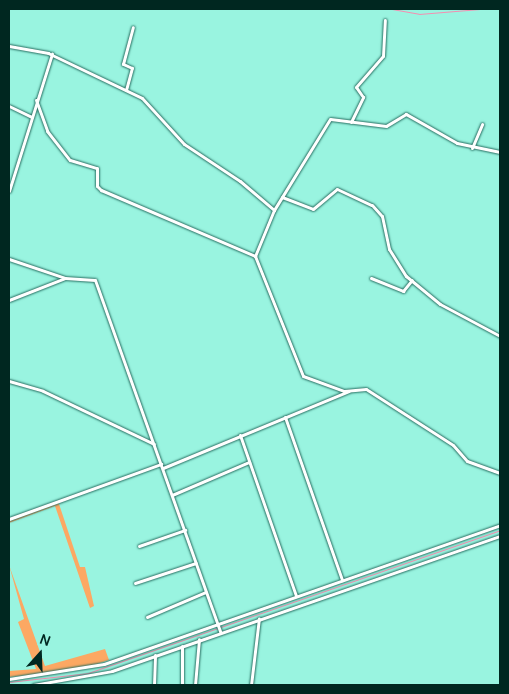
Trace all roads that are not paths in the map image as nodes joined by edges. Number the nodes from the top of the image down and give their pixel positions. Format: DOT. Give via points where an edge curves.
graph roads {
  1 [pos="385,20"];
  2 [pos="133,27"];
  3 [pos="9,46"];
  4 [pos="52,54"];
  5 [pos="126,90"];
  6 [pos="36,100"];
  7 [pos="9,106"];
  8 [pos="32,117"];
  9 [pos="351,122"];
  10 [pos="482,124"];
  11 [pos="472,148"];
  12 [pos="500,152"];
  13 [pos="9,172"];
  14 [pos="14,174"];
  15 [pos="9,191"];
  16 [pos="282,197"];
  17 [pos="274,210"];
  18 [pos="255,256"];
  19 [pos="9,259"];
  20 [pos="65,278"];
  21 [pos="371,278"];
  22 [pos="412,280"];
  23 [pos="9,300"];
  24 [pos="499,334"];
  25 [pos="9,381"];
  26 [pos="349,391"];
  27 [pos="285,417"];
  28 [pos="240,435"];
  29 [pos="154,444"];
  30 [pos="249,462"];
  31 [pos="162,466"];
  32 [pos="500,473"];
  33 [pos="172,495"];
  34 [pos="9,519"];
  35 [pos="500,525"];
  36 [pos="185,530"];
  37 [pos="500,536"];
  38 [pos="139,546"];
  39 [pos="196,563"];
  40 [pos="342,580"];
  41 [pos="136,583"];
  42 [pos="206,592"];
  43 [pos="296,596"];
  44 [pos="147,617"];
  45 [pos="259,618"];
  46 [pos="219,628"];
  47 [pos="199,639"];
  48 [pos="182,646"];
  49 [pos="155,655"];
  50 [pos="9,679"];
  51 [pos="33,685"];
  52 [pos="154,685"];
  53 [pos="182,685"];
  54 [pos="195,685"];
  55 [pos="250,685"];
  1 -- 9 [label="street" via="383,56 356,87 363,97"];
  2 -- 5 [label="street" via="123,64 132,68"];
  3 -- 4 [label="street"];
  4 -- 5 [label="street"];
  4 -- 6 [label="street"];
  5 -- 17 [label="street" via="154,108 184,144 240,181"];
  6 -- 8 [label="street"];
  6 -- 18 [label="street" via="47,131 70,160 97,168 101,190"];
  7 -- 8 [label="street"];
  8 -- 14 [label="street"];
  9 -- 11 [label="street" via="388,126 406,114"];
  9 -- 16 [label="street" via="330,119"];
  10 -- 11 [label="street"];
  11 -- 12 [label="street"];
  13 -- 14 [label="street"];
  14 -- 15 [label="street"];
  16 -- 17 [label="street"];
  16 -- 22 [label="street" via="313,209 337,189 372,205 383,218 396,262"];
  17 -- 18 [label="street"];
  18 -- 26 [label="street" via="300,374 322,385"];
  19 -- 20 [label="street"];
  20 -- 23 [label="street"];
  20 -- 29 [label="street" via="95,280"];
  21 -- 22 [label="street" via="403,291"];
  22 -- 24 [label="street" via="440,304"];
  25 -- 29 [label="street" via="43,391"];
  26 -- 27 [label="street"];
  26 -- 32 [label="street" via="370,392 453,445 467,461"];
  27 -- 28 [label="street"];
  27 -- 40 [label="street"];
  28 -- 30 [label="street"];
  28 -- 31 [label="street"];
  29 -- 31 [label="street"];
  30 -- 33 [label="street"];
  30 -- 43 [label="street"];
  31 -- 33 [label="street"];
  31 -- 34 [label="street"];
  33 -- 36 [label="street"];
  35 -- 40 [label="street"];
  36 -- 38 [label="street"];
  36 -- 39 [label="street"];
  37 -- 45 [label="street"];
  39 -- 41 [label="street"];
  39 -- 42 [label="street"];
  40 -- 43 [label="street"];
  42 -- 44 [label="street"];
  42 -- 46 [label="street"];
  43 -- 46 [label="street"];
  45 -- 46 [label="street"];
  45 -- 55 [label="street"];
  46 -- 47 [label="street"];
  46 -- 50 [label="street" via="86,670"];
  47 -- 48 [label="street"];
  47 -- 54 [label="street"];
  48 -- 49 [label="street"];
  48 -- 53 [label="street"];
  49 -- 51 [label="street" via="91,677"];
  49 -- 52 [label="street"];
}
